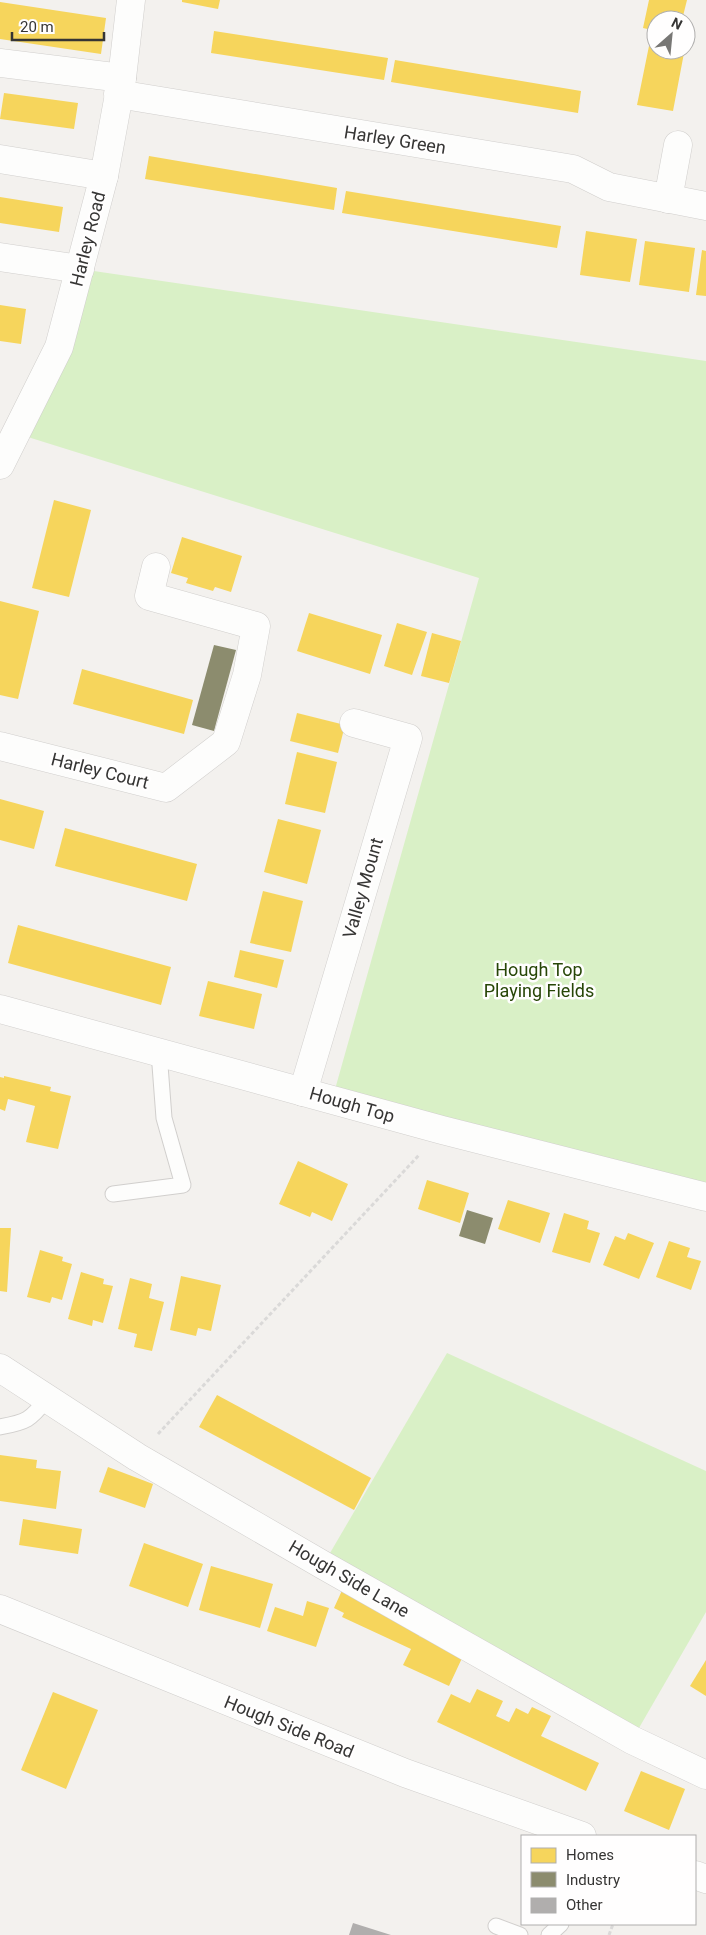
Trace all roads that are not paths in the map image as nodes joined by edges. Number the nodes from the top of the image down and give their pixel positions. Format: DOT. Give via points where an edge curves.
graph roads {
  1 [pos="131,0"];
  2 [pos="0,63"];
  3 [pos="120,86"];
  4 [pos="678,145"];
  5 [pos="0,159"];
  6 [pos="104,176"];
  7 [pos="668,198"];
  8 [pos="706,206"];
  9 [pos="0,257"];
  10 [pos="80,269"];
  11 [pos="2,458"];
  12 [pos="156,567"];
  13 [pos="354,723"];
  14 [pos="0,746"];
  15 [pos="0,1010"];
  16 [pos="159,1052"];
  17 [pos="303,1092"];
  18 [pos="113,1194"];
  19 [pos="706,1197"];
  20 [pos="0,1368"];
  21 [pos="47,1399"];
  22 [pos="0,1427"];
  23 [pos="0,1609"];
  24 [pos="706,1775"];
  25 [pos="579,1835"];
  26 [pos="559,1925"];
  27 [pos="496,1926"];
  28 [pos="520,1935"];
  29 [pos="549,1935"];
  1 -- 3 [label="street, Harley Road"];
  2 -- 3 [label="street, Harley Green"];
  3 -- 6 [label="street, Harley Road"];
  3 -- 7 [label="street, Harley Green" via="573,169 609,186"];
  4 -- 7 [label="street"];
  5 -- 6 [label="street"];
  6 -- 10 [label="street, Harley Road"];
  7 -- 8 [label="street, Harley Green"];
  9 -- 10 [label="street"];
  10 -- 11 [label="street, Harley Road" via="59,347"];
  12 -- 14 [label="street, Harley Court" via="149,596 256,626 247,675 226,742 166,788"];
  13 -- 17 [label="street, Valley Mount" via="408,738"];
  15 -- 16 [label="street, Hough Top"];
  16 -- 17 [label="street, Hough Top"];
  16 -- 18 [label="lane" via="164,1118 183,1185"];
  17 -- 19 [label="street, Hough Top"];
  20 -- 21 [label="street, Hough Side Lane"];
  21 -- 22 [label="lane" via="25,1422"];
  21 -- 24 [label="street, Hough Side Lane" via="137,1457 632,1740"];
  23 -- 25 [label="street, Hough Side Road" via="405,1774"];
  26 -- 29 [label="lane"];
  27 -- 28 [label="lane"];
}
